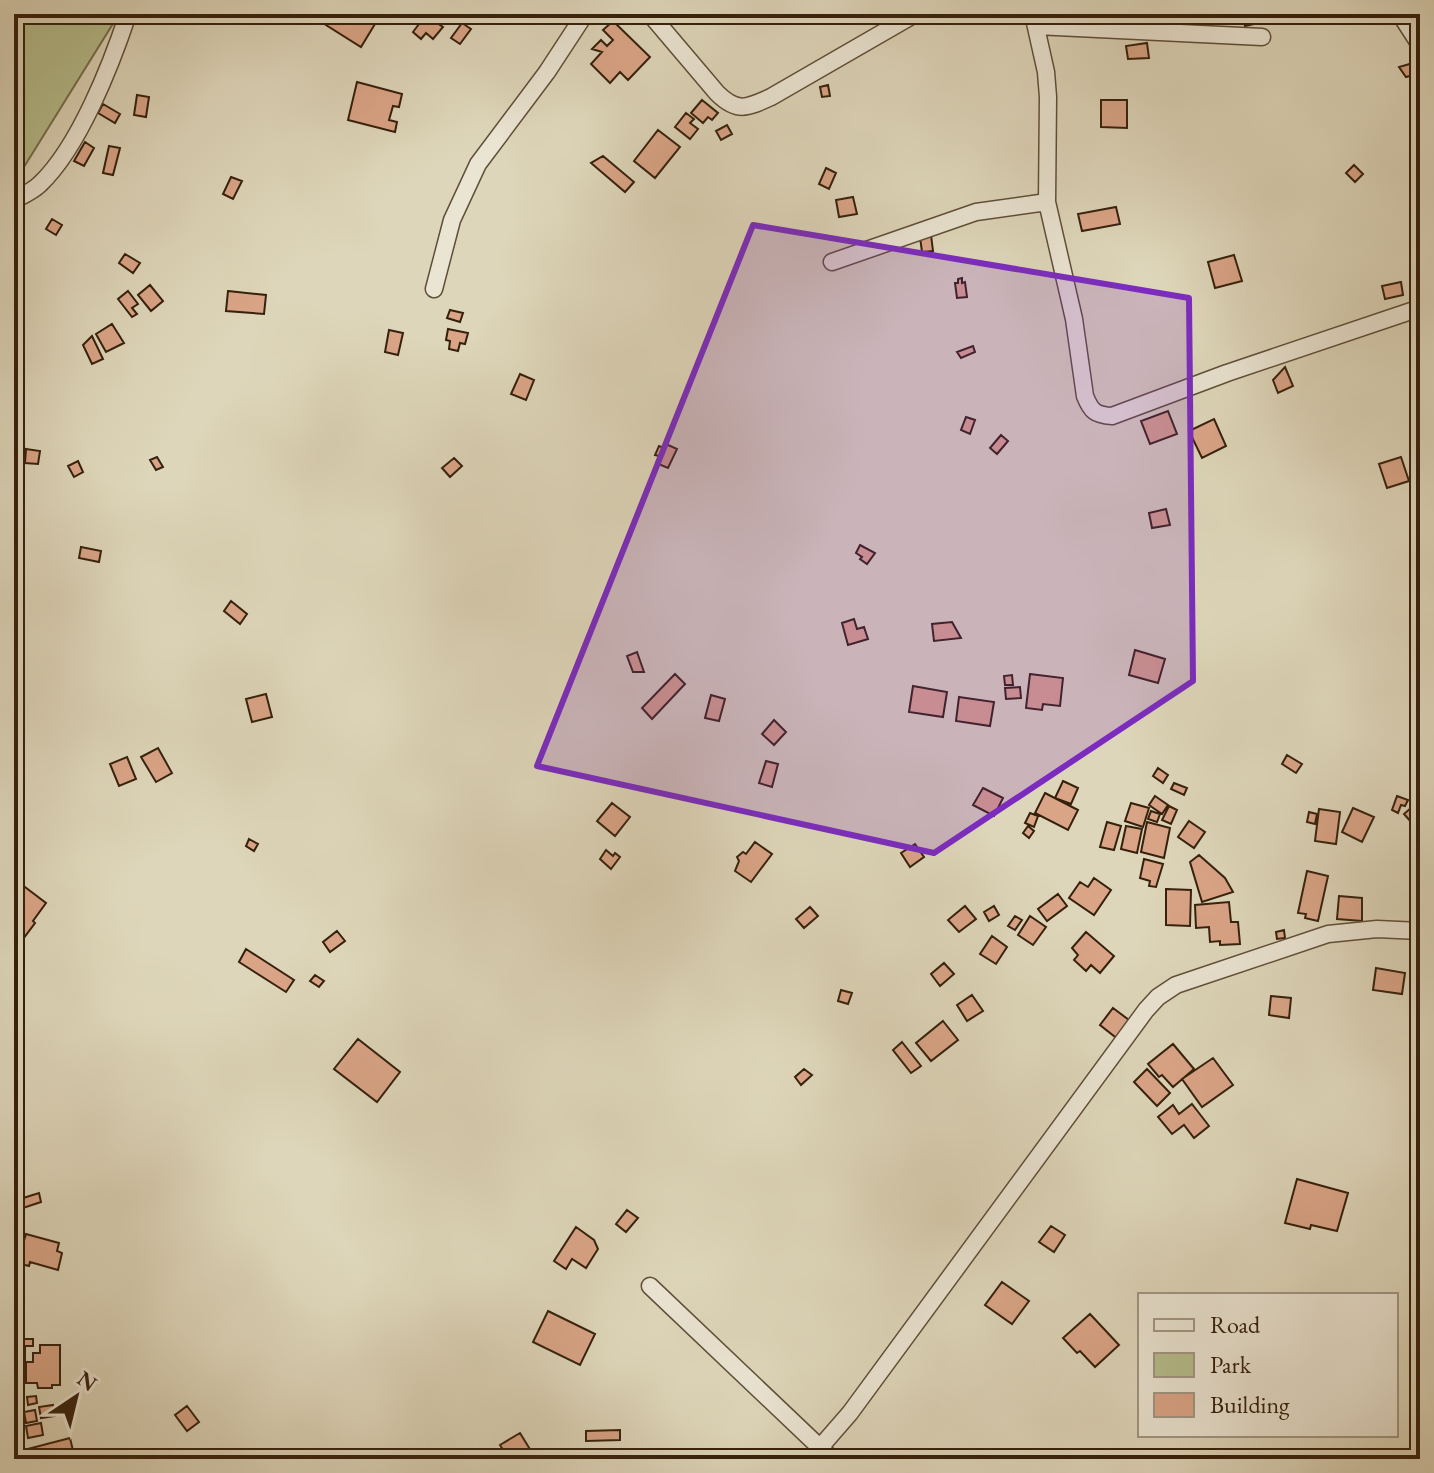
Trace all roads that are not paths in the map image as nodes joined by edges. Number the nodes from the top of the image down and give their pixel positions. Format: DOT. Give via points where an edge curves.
graph roads {
  1 [pos="128,14"];
  2 [pos="585,14"];
  3 [pos="650,14"];
  4 [pos="915,14"];
  5 [pos="1400,14"];
  6 [pos="1035,20"];
  7 [pos="1262,37"];
  8 [pos="1420,45"];
  9 [pos="14,200"];
  10 [pos="1047,202"];
  11 [pos="832,262"];
  12 [pos="434,289"];
  13 [pos="1420,308"];
  14 [pos="1420,931"];
  15 [pos="650,1286"];
  16 [pos="814,1453"];
  17 [pos="832,1459"];
  1 -- 9 [label="street" via="68,148 39,186"];
  2 -- 12 [label="street" via="478,164 452,220"];
  3 -- 4 [label="street" via="717,93 736,107 771,97"];
  5 -- 8 [label="street"];
  6 -- 7 [label="street"];
  6 -- 10 [label="street" via="1048,97"];
  10 -- 11 [label="street" via="976,212"];
  10 -- 13 [label="street" via="1074,319 1085,396 1100,416"];
  14 -- 16 [label="street" via="1328,934 1176,985 1158,997 850,1413"];
  15 -- 16 [label="street"];
  16 -- 17 [label="street"];
}
